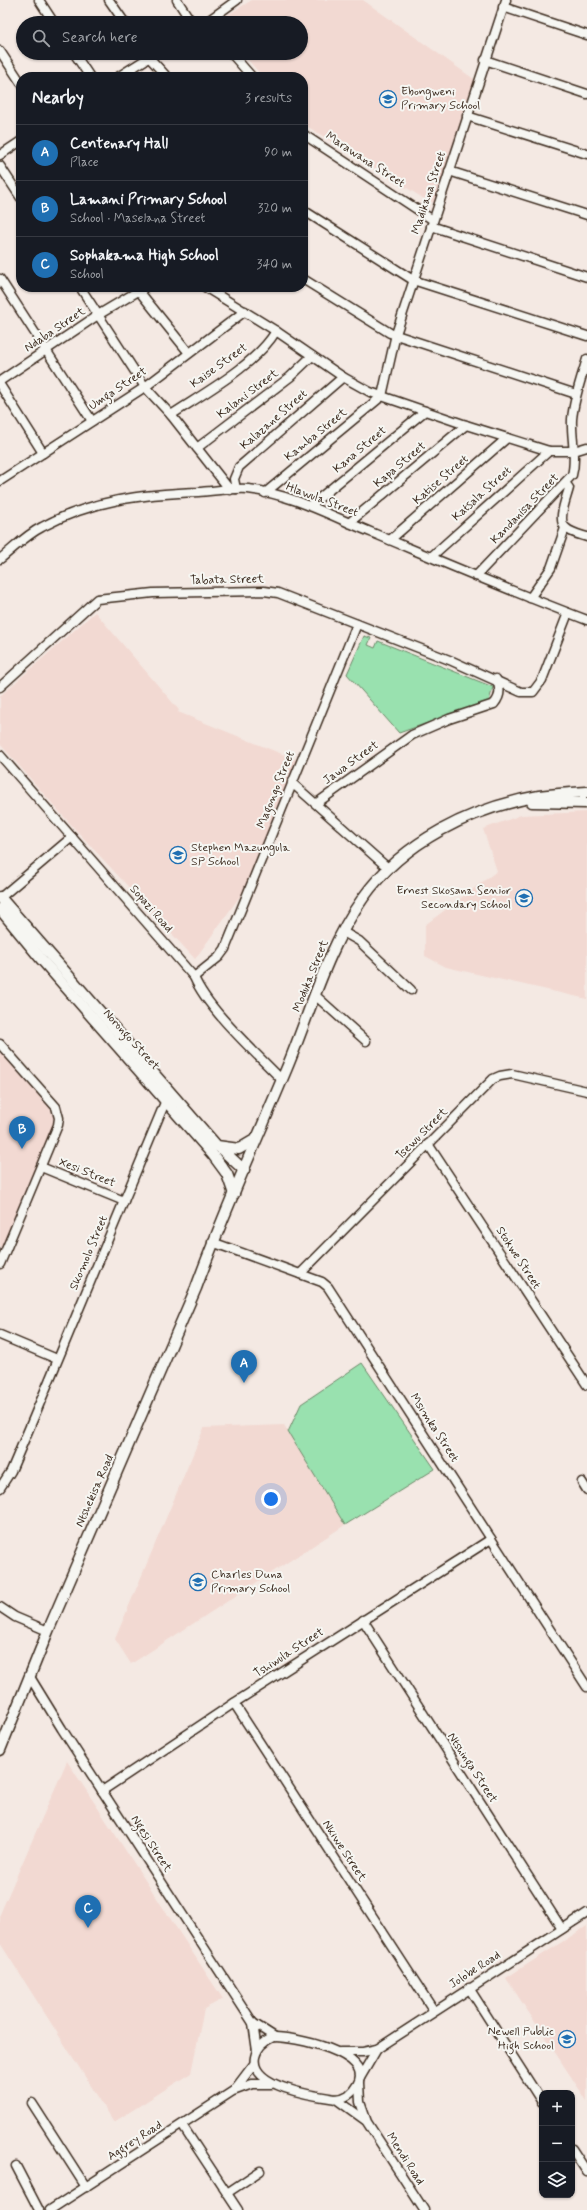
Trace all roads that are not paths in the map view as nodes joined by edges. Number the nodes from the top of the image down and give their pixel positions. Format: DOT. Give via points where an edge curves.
graph roads {
  1 [pos="39,0"];
  2 [pos="109,0"];
  3 [pos="177,0"];
  4 [pos="237,0"];
  5 [pos="505,4"];
  6 [pos="49,16"];
  7 [pos="120,16"];
  8 [pos="187,16"];
  9 [pos="215,16"];
  10 [pos="587,35"];
  11 [pos="0,51"];
  12 [pos="79,60"];
  13 [pos="142,60"];
  14 [pos="154,60"];
  15 [pos="237,60"];
  16 [pos="485,60"];
  17 [pos="87,72"];
  18 [pos="125,72"];
  19 [pos="163,72"];
  20 [pos="248,72"];
  21 [pos="16,75"];
  22 [pos="587,94"];
  23 [pos="467,116"];
  24 [pos="308,138"];
  25 [pos="16,144"];
  26 [pos="587,154"];
  27 [pos="0,155"];
  28 [pos="0,166"];
  29 [pos="449,171"];
  30 [pos="16,190"];
  31 [pos="308,213"];
  32 [pos="587,215"];
  33 [pos="432,223"];
  34 [pos="587,277"];
  35 [pos="0,279"];
  36 [pos="413,280"];
  37 [pos="308,282"];
  38 [pos="83,292"];
  39 [pos="137,292"];
  40 [pos="144,292"];
  41 [pos="213,292"];
  42 [pos="245,311"];
  43 [pos="98,315"];
  44 [pos="276,331"];
  45 [pos="396,334"];
  46 [pos="587,336"];
  47 [pos="46,351"];
  48 [pos="189,353"];
  49 [pos="312,356"];
  50 [pos="587,359"];
  51 [pos="342,377"];
  52 [pos="0,381"];
  53 [pos="0,385"];
  54 [pos="145,387"];
  55 [pos="576,394"];
  56 [pos="382,396"];
  57 [pos="425,411"];
  58 [pos="171,415"];
  59 [pos="92,421"];
  60 [pos="466,425"];
  61 [pos="508,438"];
  62 [pos="587,447"];
  63 [pos="197,448"];
  64 [pos="549,451"];
  65 [pos="574,451"];
  66 [pos="43,452"];
  67 [pos="0,481"];
  68 [pos="566,484"];
  69 [pos="233,490"];
  70 [pos="265,493"];
  71 [pos="310,506"];
  72 [pos="349,523"];
  73 [pos="565,528"];
  74 [pos="587,537"];
  75 [pos="390,540"];
  76 [pos="432,556"];
  77 [pos="0,559"];
  78 [pos="476,576"];
  79 [pos="530,598"];
  80 [pos="568,613"];
  81 [pos="587,620"];
  82 [pos="357,624"];
  83 [pos="496,679"];
  84 [pos="0,687"];
  85 [pos="0,755"];
  86 [pos="292,783"];
  87 [pos="587,792"];
  88 [pos="522,801"];
  89 [pos="317,803"];
  90 [pos="587,803"];
  91 [pos="72,837"];
  92 [pos="388,868"];
  93 [pos="0,898"];
  94 [pos="0,909"];
  95 [pos="343,932"];
  96 [pos="194,977"];
  97 [pos="411,990"];
  98 [pos="316,996"];
  99 [pos="366,1041"];
  100 [pos="0,1044"];
  101 [pos="282,1080"];
  102 [pos="587,1091"];
  103 [pos="166,1100"];
  104 [pos="256,1139"];
  105 [pos="428,1144"];
  106 [pos="217,1146"];
  107 [pos="41,1167"];
  108 [pos="244,1170"];
  109 [pos="234,1194"];
  110 [pos="124,1201"];
  111 [pos="212,1242"];
  112 [pos="0,1264"];
  113 [pos="300,1274"];
  114 [pos="0,1335"];
  115 [pos="57,1359"];
  116 [pos="587,1385"];
  117 [pos="582,1482"];
  118 [pos="0,1488"];
  119 [pos="587,1490"];
  120 [pos="491,1539"];
  121 [pos="0,1607"];
  122 [pos="363,1620"];
  123 [pos="48,1631"];
  124 [pos="30,1677"];
  125 [pos="587,1687"];
  126 [pos="234,1703"];
  127 [pos="0,1750"];
  128 [pos="102,1791"];
  129 [pos="587,1913"];
  130 [pos="562,1929"];
  131 [pos="469,1988"];
  132 [pos="434,2011"];
  133 [pos="253,2023"];
  134 [pos="275,2037"];
  135 [pos="377,2048"];
  136 [pos="257,2051"];
  137 [pos="340,2052"];
  138 [pos="254,2064"];
  139 [pos="359,2080"];
  140 [pos="271,2084"];
  141 [pos="233,2091"];
  142 [pos="539,2097"];
  143 [pos="336,2099"];
  144 [pos="32,2104"];
  145 [pos="367,2122"];
  146 [pos="182,2124"];
  147 [pos="575,2154"];
  148 [pos="16,2166"];
  149 [pos="260,2171"];
  150 [pos="587,2172"];
  151 [pos="86,2187"];
  152 [pos="227,2193"];
  153 [pos="54,2209"];
  154 [pos="39,2210"];
  155 [pos="238,2210"];
  156 [pos="424,2210"];
  1 -- 6 [label="street"];
  2 -- 7 [label="street"];
  3 -- 8 [label="street"];
  4 -- 9 [label="street"];
  5 -- 10 [label="street"];
  5 -- 16 [label="street, Madikana Street"];
  11 -- 21 [label="street"];
  12 -- 17 [label="street"];
  13 -- 18 [label="street"];
  14 -- 19 [label="street"];
  15 -- 20 [label="street"];
  16 -- 22 [label="street"];
  16 -- 23 [label="street, Madikana Street"];
  23 -- 26 [label="street"];
  23 -- 29 [label="street, Madikana Street"];
  24 -- 33 [label="street, Marawana Street"];
  25 -- 27 [label="street"];
  28 -- 30 [label="street"];
  29 -- 32 [label="street"];
  29 -- 33 [label="street, Madikana Street"];
  31 -- 36 [label="street"];
  33 -- 34 [label="street, Marawana Street"];
  33 -- 36 [label="street, Madikana Street"];
  35 -- 47 [label="street"];
  36 -- 45 [label="street, Madikana Street"];
  36 -- 46 [label="street"];
  37 -- 45 [label="street" via="378,327"];
  38 -- 43 [label="street"];
  39 -- 43 [label="street, Ndaba Street"];
  40 -- 48 [label="street"];
  41 -- 42 [label="street"];
  42 -- 44 [label="street"];
  42 -- 48 [label="street, Umga Street"];
  43 -- 47 [label="street, Ndaba Street"];
  43 -- 54 [label="street"];
  44 -- 49 [label="street"];
  44 -- 58 [label="street, Kaise Street" via="269,342 254,356"];
  45 -- 55 [label="street"];
  45 -- 56 [label="street, Madikana Street"];
  47 -- 52 [label="street, Ndaba Street"];
  47 -- 59 [label="street"];
  48 -- 54 [label="street, Umga Street"];
  49 -- 51 [label="street"];
  49 -- 63 [label="street, Kalani Street" via="290,377"];
  50 -- 55 [label="street, Kandanisa Street"];
  51 -- 56 [label="street"];
  51 -- 69 [label="street, Kalazane Street" via="239,467 234,478"];
  53 -- 66 [label="street"];
  54 -- 58 [label="street"];
  54 -- 59 [label="street, Umga Street"];
  55 -- 65 [label="street, Kandanisa Street" via="572,424"];
  56 -- 57 [label="street"];
  56 -- 70 [label="street, Kamba Street"];
  57 -- 60 [label="street"];
  57 -- 71 [label="street, Kana Street"];
  58 -- 63 [label="street"];
  59 -- 66 [label="street, Umga Street"];
  60 -- 61 [label="street"];
  60 -- 72 [label="street, Kapa Street"];
  61 -- 64 [label="street"];
  61 -- 75 [label="street, Katise Street"];
  62 -- 65 [label="street"];
  63 -- 69 [label="street"];
  64 -- 65 [label="street"];
  64 -- 76 [label="street, Katsala Street"];
  65 -- 68 [label="street, Kandanisa Street" via="573,471"];
  66 -- 67 [label="street, Umga Street"];
  68 -- 73 [label="street" via="569,488 562,518"];
  68 -- 78 [label="street, Kandanisa Street"];
  69 -- 70 [label="street, Hlawula Street"];
  69 -- 77 [label="street, Hlawula Street" via="160,493 104,502 42,527"];
  70 -- 71 [label="street, Hlawula Street"];
  71 -- 72 [label="street, Hlawula Street"];
  72 -- 75 [label="street, Hlawula Street"];
  73 -- 74 [label="street"];
  73 -- 79 [label="street" via="551,568"];
  75 -- 76 [label="street, Hlawula Street"];
  76 -- 78 [label="street, Hlawula Street"];
  78 -- 79 [label="street, Hlawula Street"];
  79 -- 80 [label="street, Hlawula Street"];
  80 -- 81 [label="street, Hlawula Street"];
  80 -- 83 [label="street, Tabata Street" via="542,680 533,692 521,692"];
  82 -- 83 [label="street, Tabata Street"];
  82 -- 84 [label="street, Tabata Street" via="278,593 264,591 153,593 97,598"];
  82 -- 86 [label="street, Magongo Street"];
  83 -- 89 [label="street, Jawa Street" via="500,692 494,704 437,723 401,743"];
  85 -- 91 [label="street, Sopazi Road"];
  86 -- 89 [label="street"];
  86 -- 96 [label="street, Magongo Street" via="225,949"];
  87 -- 88 [label="street, Moduka Street" via="538,796"];
  88 -- 90 [label="street, Moduka Street"];
  88 -- 92 [label="street, Moduka Street" via="486,810 447,827 412,848"];
  89 -- 92 [label="street"];
  91 -- 93 [label="street"];
  91 -- 96 [label="street, Sopazi Road"];
  92 -- 95 [label="street, Moduka Street" via="362,899"];
  93 -- 106 [label="street, Norongo Street"];
  94 -- 103 [label="street, Norongo Street"];
  95 -- 97 [label="street" via="359,941"];
  95 -- 98 [label="street, Moduka Street"];
  96 -- 101 [label="street, Sopazi Road" via="202,992 234,1030"];
  98 -- 99 [label="street"];
  98 -- 101 [label="street, Moduka Street"];
  100 -- 107 [label="street" via="58,1110 58,1126"];
  101 -- 104 [label="street, Moduka Street"];
  102 -- 105 [label="street, Tsewu Street" via="512,1074 500,1076 493,1079"];
  103 -- 109 [label="street, Norongo Street" via="224,1169"];
  103 -- 110 [label="street, Skomolo Street"];
  104 -- 106 [label="street" via="239,1149"];
  104 -- 108 [label="street, Moduka Street"];
  105 -- 113 [label="street, Tsewu Street"];
  105 -- 116 [label="street, Stokwe Street"];
  106 -- 108 [label="street, Norongo Street"];
  107 -- 110 [label="street, Xesi Street"];
  107 -- 112 [label="street"];
  108 -- 109 [label="street, Moduka Street"];
  109 -- 111 [label="street, Moduka Street"];
  110 -- 115 [label="street, Skomolo Street"];
  111 -- 113 [label="street, Msimka Street"];
  111 -- 123 [label="street, Ntshekisa Road" via="196,1288"];
  113 -- 120 [label="street, Msimka Street" via="322,1282 328,1287"];
  114 -- 115 [label="street"];
  115 -- 118 [label="street, Skomolo Street" via="11,1471"];
  117 -- 119 [label="street"];
  120 -- 122 [label="street, Tshiwula Street"];
  120 -- 125 [label="street, Msimka Street"];
  121 -- 123 [label="street" via="15,1617"];
  122 -- 126 [label="street, Tshiwula Street"];
  122 -- 130 [label="street, Ntshinga Street"];
  123 -- 124 [label="street, Ntshekisa Road"];
  124 -- 127 [label="street, Ntshekisa Road"];
  124 -- 128 [label="street, Ngesi Street"];
  126 -- 128 [label="street, Tshiwula Street"];
  126 -- 132 [label="street, Nkiwe Street"];
  128 -- 133 [label="street, Ngesi Street"];
  129 -- 130 [label="street, Jolobe Road"];
  130 -- 131 [label="street, Jolobe Road"];
  131 -- 132 [label="street, Jolobe Road"];
  131 -- 142 [label="street"];
  132 -- 135 [label="street, Jolobe Road"];
  133 -- 134 [label="street, Ngesi Street"];
  133 -- 136 [label="street, Ngesi Street"];
  134 -- 136 [label="street" via="263,2042"];
  134 -- 137 [label="street"];
  135 -- 137 [label="street, Jolobe Road" via="363,2052"];
  135 -- 139 [label="street, Jolobe Road"];
  136 -- 138 [label="street, Aggrey Road"];
  137 -- 139 [label="street" via="355,2062"];
  138 -- 140 [label="street" via="256,2071"];
  138 -- 141 [label="street, Aggrey Road" via="245,2079"];
  139 -- 143 [label="street, Jolobe Road" via="350,2094"];
  139 -- 145 [label="street, Mendi Road" via="360,2102"];
  140 -- 141 [label="street, Aggrey Road" via="252,2084"];
  140 -- 143 [label="street"];
  141 -- 146 [label="street, Aggrey Road"];
  143 -- 145 [label="street, Mendi Road"];
  144 -- 151 [label="street"];
  145 -- 156 [label="street, Mendi Road"];
  146 -- 151 [label="street, Aggrey Road"];
  146 -- 152 [label="street"];
  147 -- 150 [label="street"];
  148 -- 154 [label="street"];
  149 -- 152 [label="street"];
  151 -- 153 [label="street, Aggrey Road"];
  152 -- 155 [label="street"];
}
